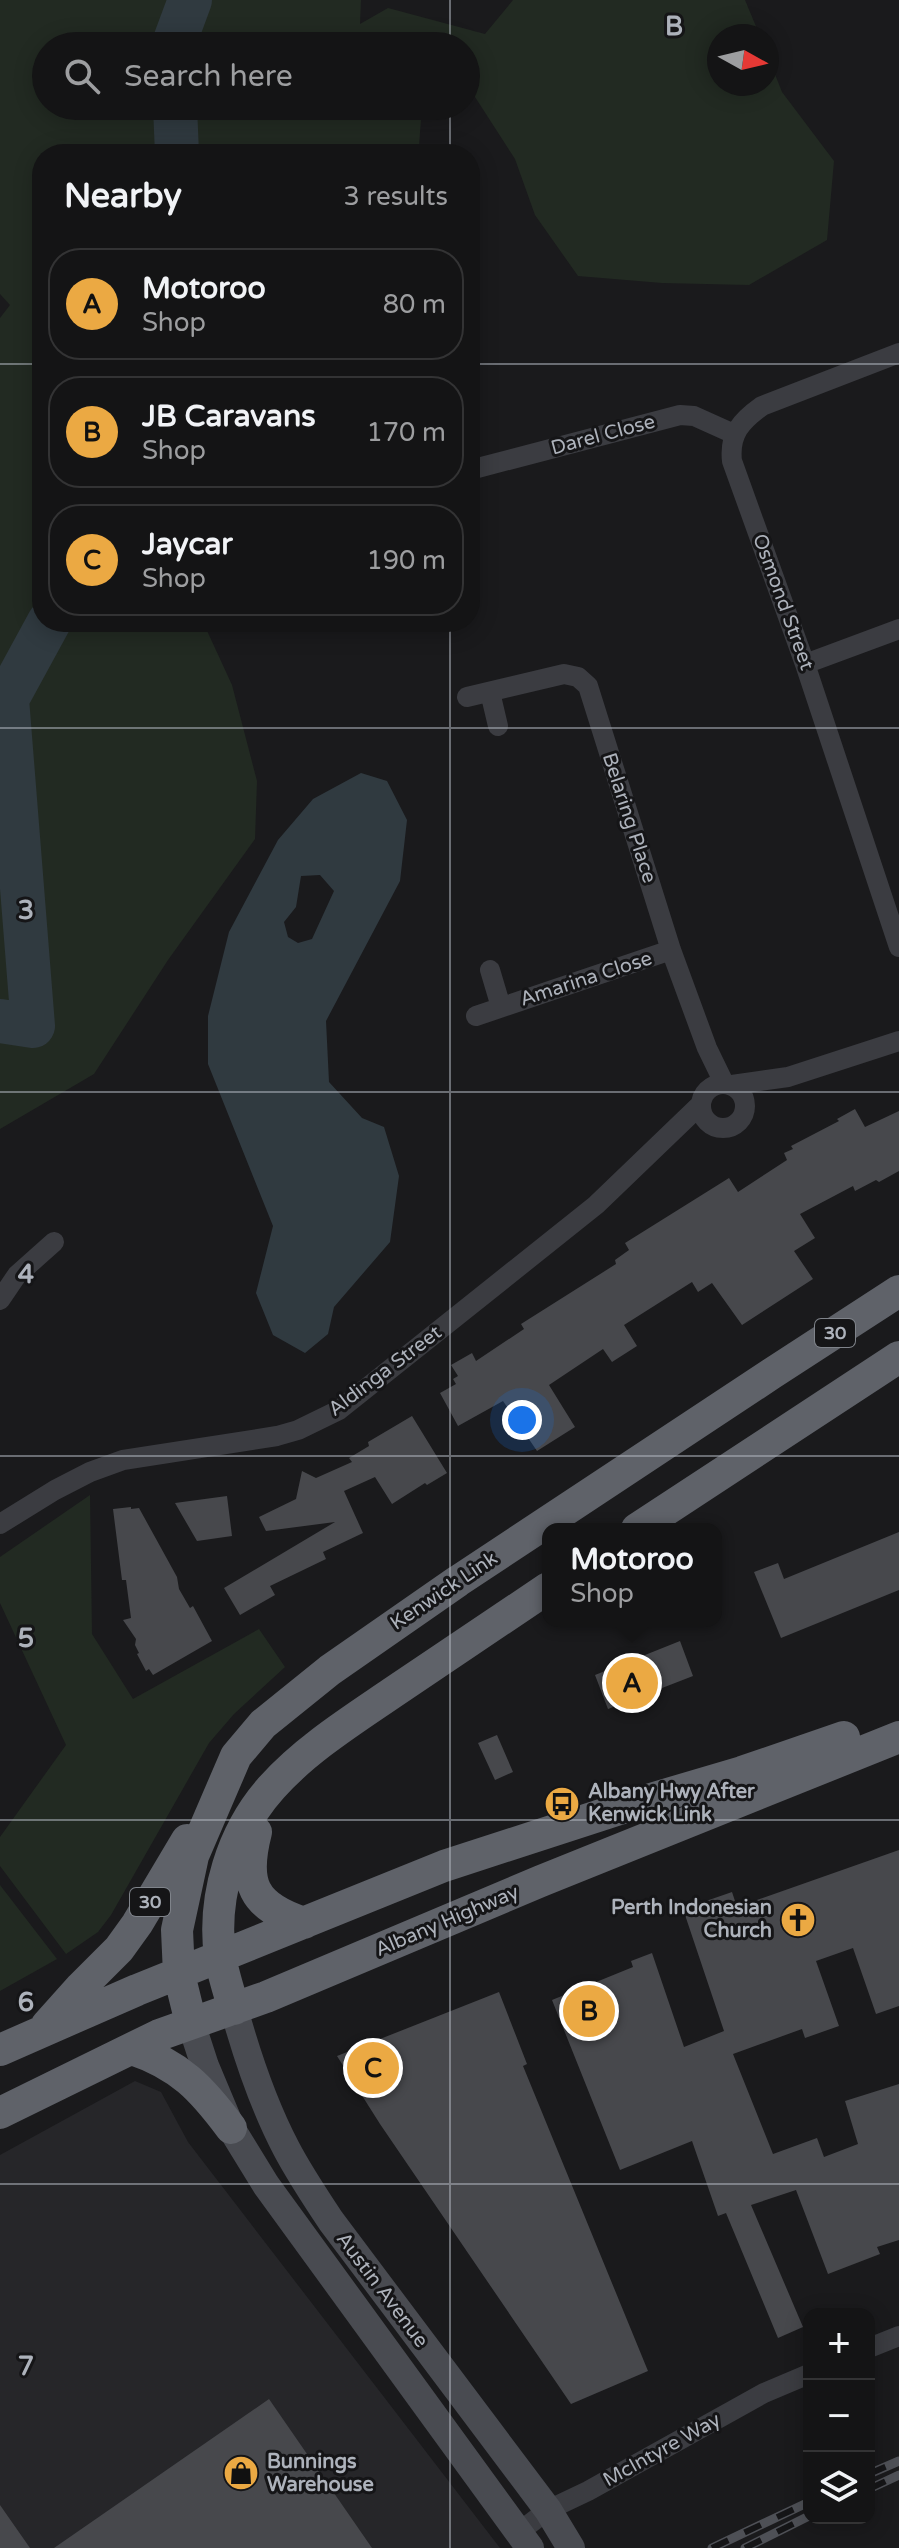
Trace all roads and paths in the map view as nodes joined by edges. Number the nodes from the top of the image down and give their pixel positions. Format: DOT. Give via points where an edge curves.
graph roads {
  1 [pos="899,353"];
  2 [pos="734,434"];
  3 [pos="480,467"];
  4 [pos="899,629"];
  5 [pos="805,664"];
  6 [pos="490,692"];
  7 [pos="467,697"];
  8 [pos="498,726"];
  9 [pos="892,903"];
  10 [pos="899,947"];
  11 [pos="671,950"];
  12 [pos="490,970"];
  13 [pos="501,1007"];
  14 [pos="476,1016"];
  15 [pos="899,1041"];
  16 [pos="788,1077"];
  17 [pos="715,1091"];
  18 [pos="745,1104"];
  19 [pos="711,1125"];
  20 [pos="672,1132"];
  21 [pos="54,1242"];
  22 [pos="899,1291"];
  23 [pos="0,1300"];
  24 [pos="899,1357"];
  25 [pos="548,1523"];
  26 [pos="646,1523"];
  27 [pos="0,1524"];
  28 [pos="542,1527"];
  29 [pos="542,1592"];
  30 [pos="899,1715"];
  31 [pos="899,1737"];
  32 [pos="236,1756"];
  33 [pos="273,1786"];
  34 [pos="304,1923"];
  35 [pos="220,1957"];
  36 [pos="179,1974"];
  37 [pos="234,2009"];
  38 [pos="191,2023"];
  39 [pos="42,2030"];
  40 [pos="132,2049"];
  41 [pos="0,2050"];
  42 [pos="0,2113"];
  43 [pos="231,2128"];
  44 [pos="899,2336"];
  45 [pos="875,2346"];
  46 [pos="803,2377"];
  47 [pos="548,2510"];
  48 [pos="524,2540"];
  49 [pos="571,2548"];
  1 -- 2 [label="street" via="762,406"];
  2 -- 3 [label="street, Darel Close" via="680,415"];
  2 -- 5 [label="street, Osmond Street" via="732,461"];
  4 -- 5 [label="street"];
  5 -- 9 [label="street, Osmond Street"];
  6 -- 7 [label="street, Belaring Place"];
  6 -- 8 [label="street"];
  6 -- 11 [label="street, Belaring Place" via="564,674 588,686"];
  9 -- 10 [label="street, Osmond Street"];
  11 -- 13 [label="street, Amarina Close"];
  11 -- 17 [label="street, Belaring Place" via="707,1048"];
  12 -- 13 [label="street, Amarina Close"];
  13 -- 14 [label="street, Amarina Close"];
  15 -- 16 [label="street"];
  16 -- 17 [label="street"];
  16 -- 18 [label="street"];
  17 -- 18 [label="street" via="741,1093"];
  17 -- 19 [label="street"];
  17 -- 20 [label="street, Aldinga Street"];
  18 -- 19 [label="street" via="736,1124"];
  19 -- 20 [label="street"];
  20 -- 27 [label="street, Aldinga Street" via="596,1205 339,1410 277,1436 123,1460 90,1472"];
  21 -- 23 [label="street" via="17,1275"];
  22 -- 25 [label="highway, Kenwick Link / 30"];
  24 -- 26 [label="highway"];
  28 -- 32 [label="highway, Kenwick Link / 30" via="330,1670 263,1724"];
  29 -- 33 [label="highway" via="372,1707"];
  30 -- 34 [label="highway" via="751,1769 444,1866"];
  31 -- 37 [label="highway, Albany Highway"];
  32 -- 36 [label="highway, Kenwick Link / 30" via="193,1856 177,1930"];
  32 -- 39 [label="highway, 30" via="137,1924"];
  33 -- 34 [label="highway" via="256,1831 249,1871 269,1907"];
  33 -- 35 [label="highway" via="250,1816 224,1879"];
  34 -- 35 [label="highway"];
  35 -- 36 [label="highway, 30"];
  35 -- 37 [label="highway"];
  36 -- 38 [label="highway, Kenwick Link"];
  36 -- 39 [label="highway, 30"];
  37 -- 38 [label="highway, Albany Highway"];
  37 -- 47 [label="main road, Austin Avenue" via="263,2094 303,2178"];
  38 -- 40 [label="highway, Albany Highway"];
  38 -- 43 [label="main road, Austin Avenue"];
  39 -- 41 [label="highway, 30"];
  40 -- 42 [label="highway, Albany Highway"];
  40 -- 43 [label="highway" via="191,2081"];
  43 -- 48 [label="main road, Austin Avenue" via="283,2209"];
  44 -- 45 [label="street"];
  46 -- 47 [label="street, McIntyre Way"];
  47 -- 48 [label="street, McIntyre Way"];
  47 -- 49 [label="main road, Austin Avenue"];
}
